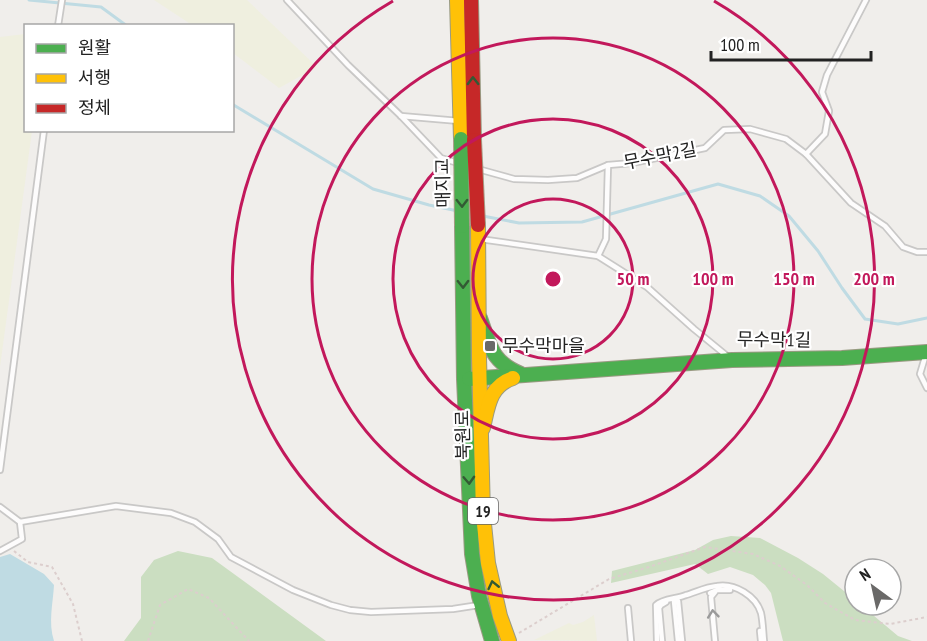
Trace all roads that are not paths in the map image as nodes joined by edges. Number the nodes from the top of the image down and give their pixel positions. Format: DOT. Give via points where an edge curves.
graph roads {
  1 [pos="62,0"];
  2 [pos="287,0"];
  3 [pos="457,0"];
  4 [pos="471,0"];
  5 [pos="866,0"];
  6 [pos="58,24"];
  7 [pos="402,116"];
  8 [pos="467,121"];
  9 [pos="44,132"];
  10 [pos="467,140"];
  11 [pos="806,154"];
  12 [pos="608,165"];
  13 [pos="462,226"];
  14 [pos="478,232"];
  15 [pos="927,252"];
  16 [pos="598,256"];
  17 [pos="478,314"];
  18 [pos="927,352"];
  19 [pos="732,360"];
  20 [pos="523,374"];
  21 [pos="480,378"];
  22 [pos="464,379"];
  23 [pos="927,388"];
  24 [pos="482,434"];
  25 [pos="0,470"];
  26 [pos="0,507"];
  27 [pos="20,522"];
  28 [pos="0,551"];
  29 [pos="719,587"];
  30 [pos="710,593"];
  31 [pos="676,601"];
  32 [pos="482,604"];
  33 [pos="628,608"];
  34 [pos="492,641"];
  35 [pos="508,641"];
  36 [pos="631,641"];
  37 [pos="659,641"];
  38 [pos="680,641"];
  39 [pos="715,641"];
  40 [pos="763,641"];
  1 -- 6 [label="lane"];
  2 -- 7 [label="lane"];
  3 -- 8 [label="main road, 19"];
  8 -- 4 [label="main road, 19, one-way"];
  5 -- 11 [label="lane" via="826,75 822,92 829,111 825,134"];
  7 -- 8 [label="lane"];
  7 -- 12 [label="lane, 무수막2길" via="441,158 514,179 577,178"];
  8 -- 10 [label="main road, 19"];
  9 -- 25 [label="lane"];
  10 -- 13 [label="main road, 매지교 / 19, one-way, bridge"];
  10 -- 14 [label="main road, 매지교 / 19, bridge"];
  11 -- 12 [label="lane, 무수막2길" via="786,139 750,129 724,130 705,147"];
  11 -- 15 [label="lane, 무수막2길" via="851,203 885,226 903,247"];
  12 -- 16 [label="lane" via="606,239"];
  13 -- 22 [label="main road, 북원로 / 19, one-way"];
  14 -- 16 [label="lane, 무수막1길"];
  14 -- 17 [label="main road, 북원로 / 19"];
  16 -- 19 [label="lane, 무수막1길" via="647,286"];
  17 -- 20 [label="main road" via="496,359 505,368"];
  17 -- 21 [label="main road, 북원로 / 19"];
  18 -- 19 [label="main road, 무수막1길"];
  18 -- 23 [label="lane, 무수막1길" via="920,374"];
  19 -- 20 [label="main road"];
  20 -- 21 [label="main road"];
  20 -- 24 [label="main road" via="496,389"];
  21 -- 22 [label="main road"];
  21 -- 24 [label="main road, 북원로 / 19"];
  22 -- 32 [label="main road, 북원로 / 19, one-way" via="472,554"];
  35 -- 24 [label="main road, 북원로 / 19, one-way" via="488,563"];
  26 -- 27 [label="lane"];
  27 -- 28 [label="lane" via="22,539"];
  27 -- 32 [label="lane" via="116,506 171,513 195,522 218,539 231,557 331,605 371,612"];
  29 -- 30 [label="lane"];
  29 -- 31 [label="lane"];
  29 -- 37 [label="lane" via="658,603"];
  39 -- 29 [label="lane, one-way" via="711,597"];
  29 -- 40 [label="lane" via="734,590 752,602"];
  31 -- 37 [label="lane" via="663,603 659,608"];
  31 -- 38 [label="lane"];
  32 -- 34 [label="main road, 북원로 / 19"];
  33 -- 36 [label="lane"];
}
